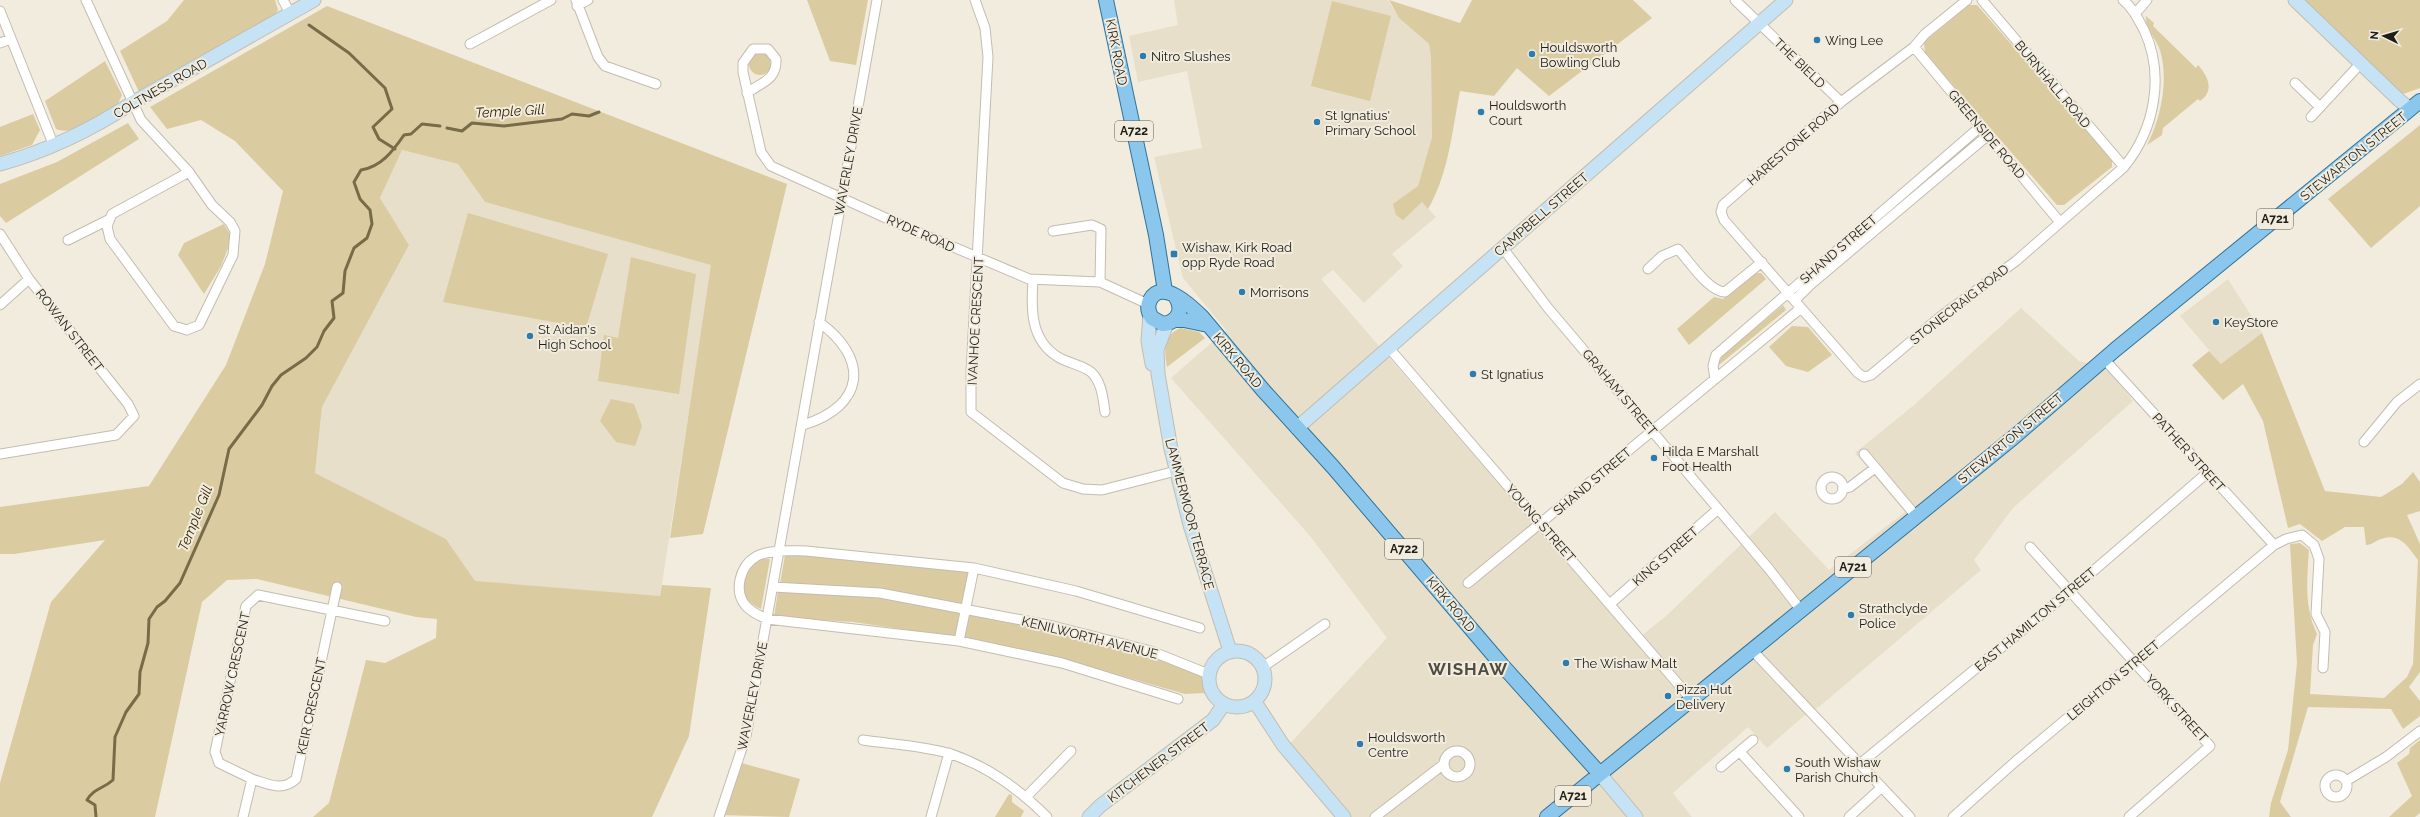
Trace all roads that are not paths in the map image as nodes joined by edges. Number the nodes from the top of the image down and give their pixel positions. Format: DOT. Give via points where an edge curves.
graph roads {
  1 [pos="283,0"];
  2 [pos="314,0"];
  3 [pos="551,0"];
  4 [pos="588,0"];
  5 [pos="877,0"];
  6 [pos="975,0"];
  7 [pos="1106,0"];
  8 [pos="1735,0"];
  9 [pos="1786,0"];
  10 [pos="1967,0"];
  11 [pos="1982,0"];
  12 [pos="2125,0"];
  13 [pos="2147,0"];
  14 [pos="2295,0"];
  15 [pos="89,1"];
  16 [pos="576,3"];
  17 [pos="0,10"];
  18 [pos="290,13"];
  19 [pos="2135,14"];
  20 [pos="1760,24"];
  21 [pos="10,39"];
  22 [pos="0,43"];
  23 [pos="470,44"];
  24 [pos="1914,47"];
  25 [pos="2361,63"];
  26 [pos="2295,83"];
  27 [pos="656,84"];
  28 [pos="747,93"];
  29 [pos="1841,102"];
  30 [pos="132,103"];
  31 [pos="2320,107"];
  32 [pos="2417,108"];
  33 [pos="2311,117"];
  34 [pos="1980,127"];
  35 [pos="1987,136"];
  36 [pos="54,146"];
  37 [pos="0,164"];
  38 [pos="2124,167"];
  39 [pos="189,172"];
  40 [pos="842,197"];
  41 [pos="110,219"];
  42 [pos="2059,221"];
  43 [pos="1052,231"];
  44 [pos="0,234"];
  45 [pos="68,240"];
  46 [pos="1502,248"];
  47 [pos="978,258"];
  48 [pos="1762,262"];
  49 [pos="1648,268"];
  50 [pos="29,279"];
  51 [pos="1033,280"];
  52 [pos="1100,282"];
  53 [pos="1788,292"];
  54 [pos="1170,294"];
  55 [pos="1795,300"];
  56 [pos="0,305"];
  57 [pos="1801,308"];
  58 [pos="1149,309"];
  59 [pos="818,322"];
  60 [pos="1171,322"];
  61 [pos="1208,325"];
  62 [pos="1389,348"];
  63 [pos="2104,359"];
  64 [pos="1158,374"];
  65 [pos="1714,379"];
  66 [pos="2420,384"];
  67 [pos="1106,412"];
  68 [pos="803,425"];
  69 [pos="1297,428"];
  70 [pos="1652,430"];
  71 [pos="2364,442"];
  72 [pos="0,454"];
  73 [pos="1864,454"];
  74 [pos="1875,468"];
  75 [pos="1176,471"];
  76 [pos="2207,472"];
  77 [pos="1843,489"];
  78 [pos="1718,509"];
  79 [pos="1916,516"];
  80 [pos="1541,525"];
  81 [pos="2274,545"];
  82 [pos="2030,548"];
  83 [pos="780,551"];
  84 [pos="974,568"];
  85 [pos="1468,583"];
  86 [pos="337,587"];
  87 [pos="773,587"];
  88 [pos="2070,591"];
  89 [pos="1611,603"];
  90 [pos="331,608"];
  91 [pos="965,609"];
  92 [pos="1800,610"];
  93 [pos="767,619"];
  94 [pos="386,621"];
  95 [pos="1325,624"];
  96 [pos="1200,628"];
  97 [pos="959,641"];
  98 [pos="1752,650"];
  99 [pos="1230,651"];
  100 [pos="2135,662"];
  101 [pos="1263,667"];
  102 [pos="2323,668"];
  103 [pos="1208,679"];
  104 [pos="1178,699"];
  105 [pos="1691,699"];
  106 [pos="1255,702"];
  107 [pos="1224,704"];
  108 [pos="2420,731"];
  109 [pos="863,740"];
  110 [pos="1753,740"];
  111 [pos="1071,751"];
  112 [pos="1740,752"];
  113 [pos="949,753"];
  114 [pos="1861,763"];
  115 [pos="1444,764"];
  116 [pos="1721,767"];
  117 [pos="1600,774"];
  118 [pos="252,779"];
  119 [pos="2346,781"];
  120 [pos="1882,787"];
  121 [pos="1027,796"];
  122 [pos="243,817"];
  123 [pos="719,817"];
  124 [pos="932,817"];
  125 [pos="1047,817"];
  126 [pos="1089,817"];
  127 [pos="1344,817"];
  128 [pos="1375,817"];
  129 [pos="1547,817"];
  130 [pos="1636,817"];
  131 [pos="1799,817"];
  132 [pos="1849,817"];
  133 [pos="1910,817"];
  134 [pos="1953,817"];
  135 [pos="2129,817"];
  1 -- 18 [label="street"];
  2 -- 18 [label="street, COLTNESS ROAD"];
  3 -- 23 [label="street"];
  4 -- 16 [label="street"];
  5 -- 40 [label="street, WAVERLEY DRIVE"];
  6 -- 47 [label="street, IVANHOE CRESCENT" via="984,28 988,57"];
  7 -- 54 [label="main road, KIRK ROAD / A722"];
  8 -- 20 [label="street, THE BIELD"];
  9 -- 20 [label="street, CAMPBELL STREET"];
  10 -- 24 [label="street, HARESTONE ROAD" via="1925,34"];
  11 -- 38 [label="street, BURNHALL ROAD"];
  12 -- 19 [label="street, STONECRAIG ROAD"];
  13 -- 19 [label="street"];
  14 -- 25 [label="street"];
  15 -- 30 [label="street"];
  16 -- 27 [label="street" via="598,57 605,66"];
  17 -- 21 [label="street"];
  18 -- 30 [label="street, COLTNESS ROAD"];
  19 -- 38 [label="street, STONECRAIG ROAD" via="2150,43 2155,60 2156,90 2152,111 2135,154"];
  20 -- 29 [label="street, THE BIELD"];
  20 -- 46 [label="street, CAMPBELL STREET"];
  21 -- 22 [label="street"];
  21 -- 36 [label="street"];
  24 -- 29 [label="street, HARESTONE ROAD"];
  24 -- 34 [label="street, GREENSIDE ROAD"];
  25 -- 31 [label="street"];
  25 -- 32 [label="street"];
  26 -- 31 [label="street"];
  28 -- 28 [label="street, RYDE ROAD" via="770,80 774,73 776,59 768,50 753,49 747,55 743,72"];
  28 -- 40 [label="street, RYDE ROAD" via="765,160 771,166"];
  29 -- 48 [label="street, HARESTONE ROAD" via="1723,204 1721,212 1724,220"];
  30 -- 36 [label="street, COLTNESS ROAD" via="109,118"];
  30 -- 39 [label="street" via="142,120"];
  31 -- 33 [label="street"];
  32 -- 63 [label="main road, STEWARTON STREET / A721"];
  34 -- 35 [label="street, GREENSIDE ROAD"];
  34 -- 53 [label="street, SHAND STREET"];
  35 -- 42 [label="street, GREENSIDE ROAD"];
  35 -- 55 [label="street, SHAND STREET"];
  36 -- 37 [label="street, COLTNESS ROAD"];
  38 -- 42 [label="street, STONECRAIG ROAD"];
  39 -- 41 [label="street" via="112,214"];
  39 -- 41 [label="street" via="212,205 230,222 235,231 233,255 199,325 187,330 174,326 110,239 107,226"];
  40 -- 47 [label="street, RYDE ROAD"];
  40 -- 59 [label="street, WAVERLEY DRIVE"];
  41 -- 45 [label="street" via="97,223"];
  42 -- 57 [label="street, STONECRAIG ROAD" via="2016,260 1940,317 1871,375 1864,377 1858,374"];
  43 -- 52 [label="street" via="1092,225 1101,229"];
  44 -- 50 [label="street, ROWAN STREET"];
  46 -- 62 [label="street, CAMPBELL STREET"];
  46 -- 70 [label="street, GRAHAM STREET" via="1548,308"];
  47 -- 51 [label="street, RYDE ROAD"];
  47 -- 75 [label="street, IVANHOE CRESCENT" via="971,372 972,412 1063,483 1083,489 1102,490"];
  48 -- 49 [label="street" via="1725,292 1711,288 1678,249 1662,256"];
  48 -- 53 [label="street, HARESTONE ROAD"];
  50 -- 56 [label="street"];
  50 -- 72 [label="street, ROWAN STREET" via="128,404 134,416 116,435"];
  51 -- 52 [label="street, RYDE ROAD"];
  51 -- 67 [label="street" via="1033,324 1046,348 1057,357 1091,373 1101,388"];
  52 -- 58 [label="street, RYDE ROAD"];
  53 -- 55 [label="street, HARESTONE ROAD"];
  53 -- 65 [label="street, SHAND STREET" via="1716,355 1713,366"];
  54 -- 58 [label="main road" via="1154,295"];
  54 -- 60 [label="main road, KIRK ROAD / A722" via="1179,300 1180,311"];
  54 -- 61 [label="main road, KIRK ROAD / A722" via="1192,306"];
  55 -- 57 [label="street, HARESTONE ROAD"];
  57 -- 65 [label="street, SHAND STREET"];
  58 -- 60 [label="main road, KIRK ROAD" via="1159,323"];
  58 -- 64 [label="street, LAMMERMOOR TERRACE" via="1149,351"];
  59 -- 68 [label="street, WAVERLEY DRIVE"];
  59 -- 68 [label="street" via="834,334 846,349 853,368 853,388 839,408 822,419"];
  60 -- 61 [label="main road, KIRK ROAD" via="1184,320"];
  60 -- 64 [label="street, LAMMERMOOR TERRACE" via="1157,350"];
  61 -- 69 [label="main road, KIRK ROAD / A722"];
  62 -- 69 [label="street, CAMPBELL STREET"];
  62 -- 80 [label="street, YOUNG STREET"];
  63 -- 76 [label="street, PATHER STREET"];
  63 -- 79 [label="main road, STEWARTON STREET / A721" via="2014,437"];
  64 -- 75 [label="street, LAMMERMOOR TERRACE"];
  65 -- 70 [label="street, SHAND STREET"];
  66 -- 71 [label="street" via="2398,402"];
  68 -- 83 [label="street, WAVERLEY DRIVE"];
  69 -- 117 [label="main road, KIRK ROAD / A722"];
  70 -- 78 [label="street, GRAHAM STREET"];
  70 -- 80 [label="street, SHAND STREET"];
  73 -- 74 [label="street"];
  74 -- 77 [label="street" via="1850,487"];
  74 -- 79 [label="street"];
  75 -- 99 [label="street, LAMMERMOOR TERRACE" via="1194,538"];
  76 -- 81 [label="street, PATHER STREET"];
  76 -- 88 [label="street, EAST HAMILTON STREET"];
  78 -- 89 [label="street, KING STREET"];
  78 -- 92 [label="street, GRAHAM STREET"];
  79 -- 92 [label="main road, STEWARTON STREET / A721"];
  80 -- 85 [label="street, SHAND STREET"];
  80 -- 89 [label="street, YOUNG STREET"];
  81 -- 100 [label="street, LEIGHTON STREET"];
  81 -- 102 [label="street, LEIGHTON STREET" via="2302,535 2314,545 2319,559 2316,614 2325,632"];
  82 -- 88 [label="street, YORK STREET"];
  83 -- 84 [label="street" via="806,551"];
  83 -- 87 [label="street, WAVERLEY DRIVE"];
  83 -- 93 [label="street" via="757,556 742,572 739,588 742,600 751,610"];
  84 -- 91 [label="street"];
  84 -- 96 [label="street" via="1076,591"];
  86 -- 90 [label="street, KEIR CRESCENT"];
  87 -- 91 [label="street, KENILWORTH AVENUE" via="880,593"];
  87 -- 93 [label="street, WAVERLEY DRIVE"];
  88 -- 100 [label="street, YORK STREET"];
  88 -- 114 [label="street, EAST HAMILTON STREET"];
  89 -- 105 [label="street, YOUNG STREET"];
  90 -- 94 [label="street, YARROW CRESCENT"];
  90 -- 118 [label="street, KEIR CRESCENT" via="296,779 289,786 278,787"];
  90 -- 118 [label="street, YARROW CRESCENT" via="258,595 246,606 215,752 219,763"];
  91 -- 97 [label="street"];
  91 -- 103 [label="street, KENILWORTH AVENUE" via="1053,626 1151,652 1206,673"];
  92 -- 98 [label="main road, STEWARTON STREET / A721"];
  93 -- 97 [label="street"];
  93 -- 123 [label="street, WAVERLEY DRIVE" via="746,736"];
  95 -- 101 [label="street"];
  97 -- 104 [label="street" via="1062,663"];
  98 -- 105 [label="main road, STEWARTON STREET / A721"];
  98 -- 114 [label="street"];
  99 -- 101 [label="street" via="1249,652"];
  99 -- 103 [label="street" via="1214,662"];
  100 -- 134 [label="street, LEIGHTON STREET"];
  100 -- 135 [label="street, YORK STREET" via="2210,746"];
  101 -- 106 [label="street" via="1266,679 1262,692"];
  103 -- 107 [label="street" via="1212,693"];
  105 -- 117 [label="main road, STEWARTON STREET / A721"];
  106 -- 107 [label="street" via="1234,707"];
  106 -- 127 [label="street" via="1283,745"];
  107 -- 126 [label="street, KITCHENER STREET" via="1213,720"];
  108 -- 119 [label="street" via="2386,757"];
  109 -- 113 [label="street"];
  110 -- 112 [label="street"];
  111 -- 121 [label="street"];
  112 -- 116 [label="street"];
  112 -- 131 [label="street"];
  113 -- 121 [label="street" via="1004,781"];
  113 -- 124 [label="street"];
  114 -- 120 [label="street"];
  115 -- 128 [label="street"];
  117 -- 129 [label="main road, A721"];
  117 -- 130 [label="street"];
  118 -- 122 [label="street"];
  120 -- 132 [label="street"];
  120 -- 133 [label="street"];
  121 -- 125 [label="street"];
}
